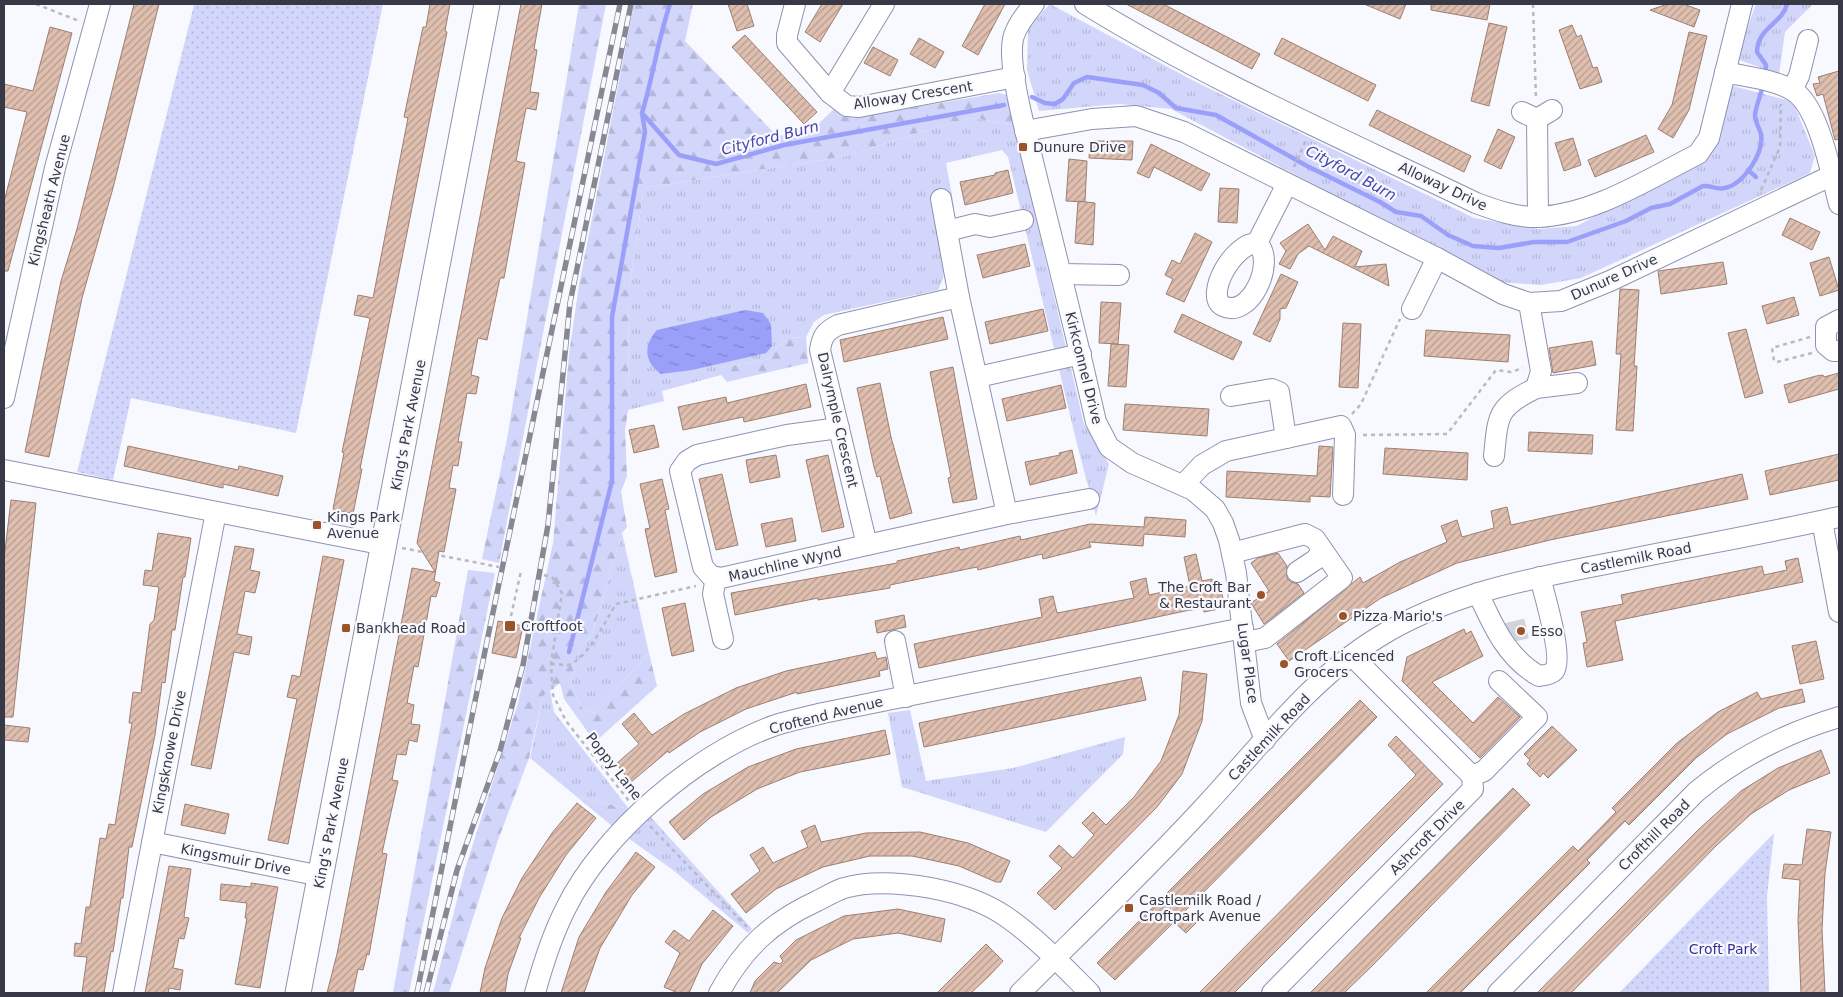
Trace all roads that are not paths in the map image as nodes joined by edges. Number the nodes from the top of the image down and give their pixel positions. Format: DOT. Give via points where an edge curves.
graph roads {
  1 [pos="100,4"];
  2 [pos="487,4"];
  3 [pos="795,4"];
  4 [pos="884,4"];
  5 [pos="1034,4"];
  6 [pos="1086,4"];
  7 [pos="1740,4"];
  8 [pos="1808,40"];
  9 [pos="1725,72"];
  10 [pos="1015,77"];
  11 [pos="1783,87"];
  12 [pos="830,94"];
  13 [pos="1537,114"];
  14 [pos="1025,131"];
  15 [pos="1836,174"];
  16 [pos="1287,184"];
  17 [pos="941,199"];
  18 [pos="1839,204"];
  19 [pos="1538,217"];
  20 [pos="1023,220"];
  21 [pos="947,231"];
  22 [pos="1257,243"];
  23 [pos="1436,258"];
  24 [pos="1061,274"];
  25 [pos="1119,276"];
  26 [pos="959,297"];
  27 [pos="1529,303"];
  28 [pos="1412,309"];
  29 [pos="1839,320"];
  30 [pos="1830,344"];
  31 [pos="1081,354"];
  32 [pos="978,377"];
  33 [pos="1577,383"];
  34 [pos="1536,388"];
  35 [pos="1231,396"];
  36 [pos="4,398"];
  37 [pos="839,428"];
  38 [pos="1286,438"];
  39 [pos="1494,456"];
  40 [pos="4,470"];
  41 [pos="1184,484"];
  42 [pos="1344,495"];
  43 [pos="1090,499"];
  44 [pos="216,512"];
  45 [pos="1007,514"];
  46 [pos="1830,519"];
  47 [pos="385,544"];
  48 [pos="867,545"];
  49 [pos="1323,550"];
  50 [pos="1232,553"];
  51 [pos="1297,572"];
  52 [pos="714,577"];
  53 [pos="1540,577"];
  54 [pos="1478,593"];
  55 [pos="1839,612"];
  56 [pos="1244,635"];
  57 [pos="723,639"];
  58 [pos="895,641"];
  59 [pos="1352,656"];
  60 [pos="1500,681"];
  61 [pos="906,697"];
  62 [pos="1839,717"];
  63 [pos="1265,740"];
  64 [pos="1472,776"];
  65 [pos="152,842"];
  66 [pos="321,876"];
  67 [pos="1055,958"];
  68 [pos="123,993"];
  69 [pos="298,993"];
  70 [pos="535,993"];
  71 [pos="719,993"];
  72 [pos="1020,993"];
  73 [pos="1090,993"];
  74 [pos="1272,993"];
  75 [pos="1498,993"];
  1 -- 36 [label="street, Kingsheath Avenue" via="55,168"];
  2 -- 47 [label="main road, King's Park Avenue"];
  3 -- 12 [label="street, Alloway Crescent" via="787,43"];
  4 -- 12 [label="street"];
  5 -- 10 [label="street, Kirkconnel Drive" via="1013,38"];
  6 -- 19 [label="street, Alloway Drive" via="1176,57 1476,203 1495,210"];
  7 -- 9 [label="street, Alloway Drive"];
  8 -- 11 [label="street" via="1799,76"];
  9 -- 11 [label="street"];
  9 -- 19 [label="street, Alloway Drive" via="1709,138 1698,154 1603,201 1574,212"];
  10 -- 12 [label="street, Alloway Crescent" via="859,107 847,106"];
  10 -- 14 [label="street, Kirkconnel Drive"];
  11 -- 15 [label="street" via="1803,99 1812,112"];
  13 -- 19 [label="street"];
  14 -- 16 [label="street, Dunure Drive" via="1092,119 1136,116 1184,132"];
  14 -- 24 [label="street, Kirkconnel Drive"];
  15 -- 18 [label="street"];
  15 -- 27 [label="street, Dunure Drive" via="1561,301"];
  16 -- 22 [label="street"];
  16 -- 23 [label="street, Dunure Drive"];
  17 -- 21 [label="street"];
  20 -- 21 [label="street" via="990,227 975,224"];
  21 -- 26 [label="street"];
  23 -- 27 [label="street, Dunure Drive" via="1503,294"];
  23 -- 28 [label="street"];
  24 -- 25 [label="street"];
  24 -- 31 [label="street, Kirkconnel Drive"];
  26 -- 32 [label="street"];
  26 -- 37 [label="street, Dalrymple Crescent" via="838,325 829,330 822,338 820,350"];
  27 -- 34 [label="street" via="1541,371"];
  29 -- 30 [label="street" via="1826,327"];
  31 -- 32 [label="street"];
  31 -- 41 [label="street, Kirkconnel Drive" via="1096,422 1109,447 1132,463"];
  32 -- 45 [label="street"];
  33 -- 34 [label="street"];
  34 -- 39 [label="street" via="1504,408 1497,426"];
  35 -- 38 [label="street" via="1272,389 1279,392"];
  37 -- 48 [label="street, Dalrymple Crescent"];
  37 -- 52 [label="street, Mauchline Wynd" via="787,435 697,455 687,461 680,471 703,567"];
  38 -- 41 [label="street" via="1218,454"];
  38 -- 42 [label="street" via="1343,431"];
  40 -- 44 [label="street"];
  41 -- 50 [label="street, Lugar Place" via="1215,509 1223,522"];
  43 -- 45 [label="street"];
  44 -- 47 [label="street"];
  44 -- 65 [label="street, Kingsknowe Drive"];
  45 -- 48 [label="street"];
  46 -- 53 [label="street, Castlemilk Road"];
  46 -- 55 [label="street"];
  47 -- 66 [label="main road, King's Park Avenue"];
  48 -- 52 [label="street, Mauchline Wynd"];
  49 -- 50 [label="street" via="1305,534"];
  49 -- 51 [label="street"];
  49 -- 56 [label="street, Croftend Avenue" via="1342,578 1265,638"];
  50 -- 56 [label="street, Lugar Place"];
  52 -- 57 [label="street" via="713,594"];
  53 -- 54 [label="street, Castlemilk Road"];
  53 -- 54 [label="street" via="1542,625 1557,661 1551,674 1539,676 1518,661"];
  54 -- 59 [label="street, Castlemilk Road" via="1422,615 1378,637"];
  56 -- 61 [label="street, Croftend Avenue"];
  56 -- 63 [label="street, Lugar Place" via="1251,703"];
  58 -- 61 [label="street"];
  59 -- 63 [label="street, Castlemilk Road"];
  59 -- 64 [label="street"];
  60 -- 64 [label="street" via="1537,717 1484,771"];
  61 -- 70 [label="street, Croftend Avenue" via="775,725 730,746 685,775 638,814 598,858 566,907 543,963"];
  62 -- 75 [label="street, Crofthill Road" via="1802,728 1719,773 1696,792"];
  63 -- 67 [label="street, Castlemilk Road" via="1203,809"];
  64 -- 74 [label="street, Ashcroft Drive" via="1473,789 1465,799"];
  65 -- 66 [label="street, Kingsmuir Drive"];
  65 -- 68 [label="street, Kingsknowe Drive"];
  66 -- 69 [label="main road, King's Park Avenue"];
  67 -- 71 [label="street" via="1005,916 973,899 904,883 871,884 844,888 802,908 758,938 734,966"];
  67 -- 72 [label="street, Castlemilk Road"];
  67 -- 73 [label="street"];
}
